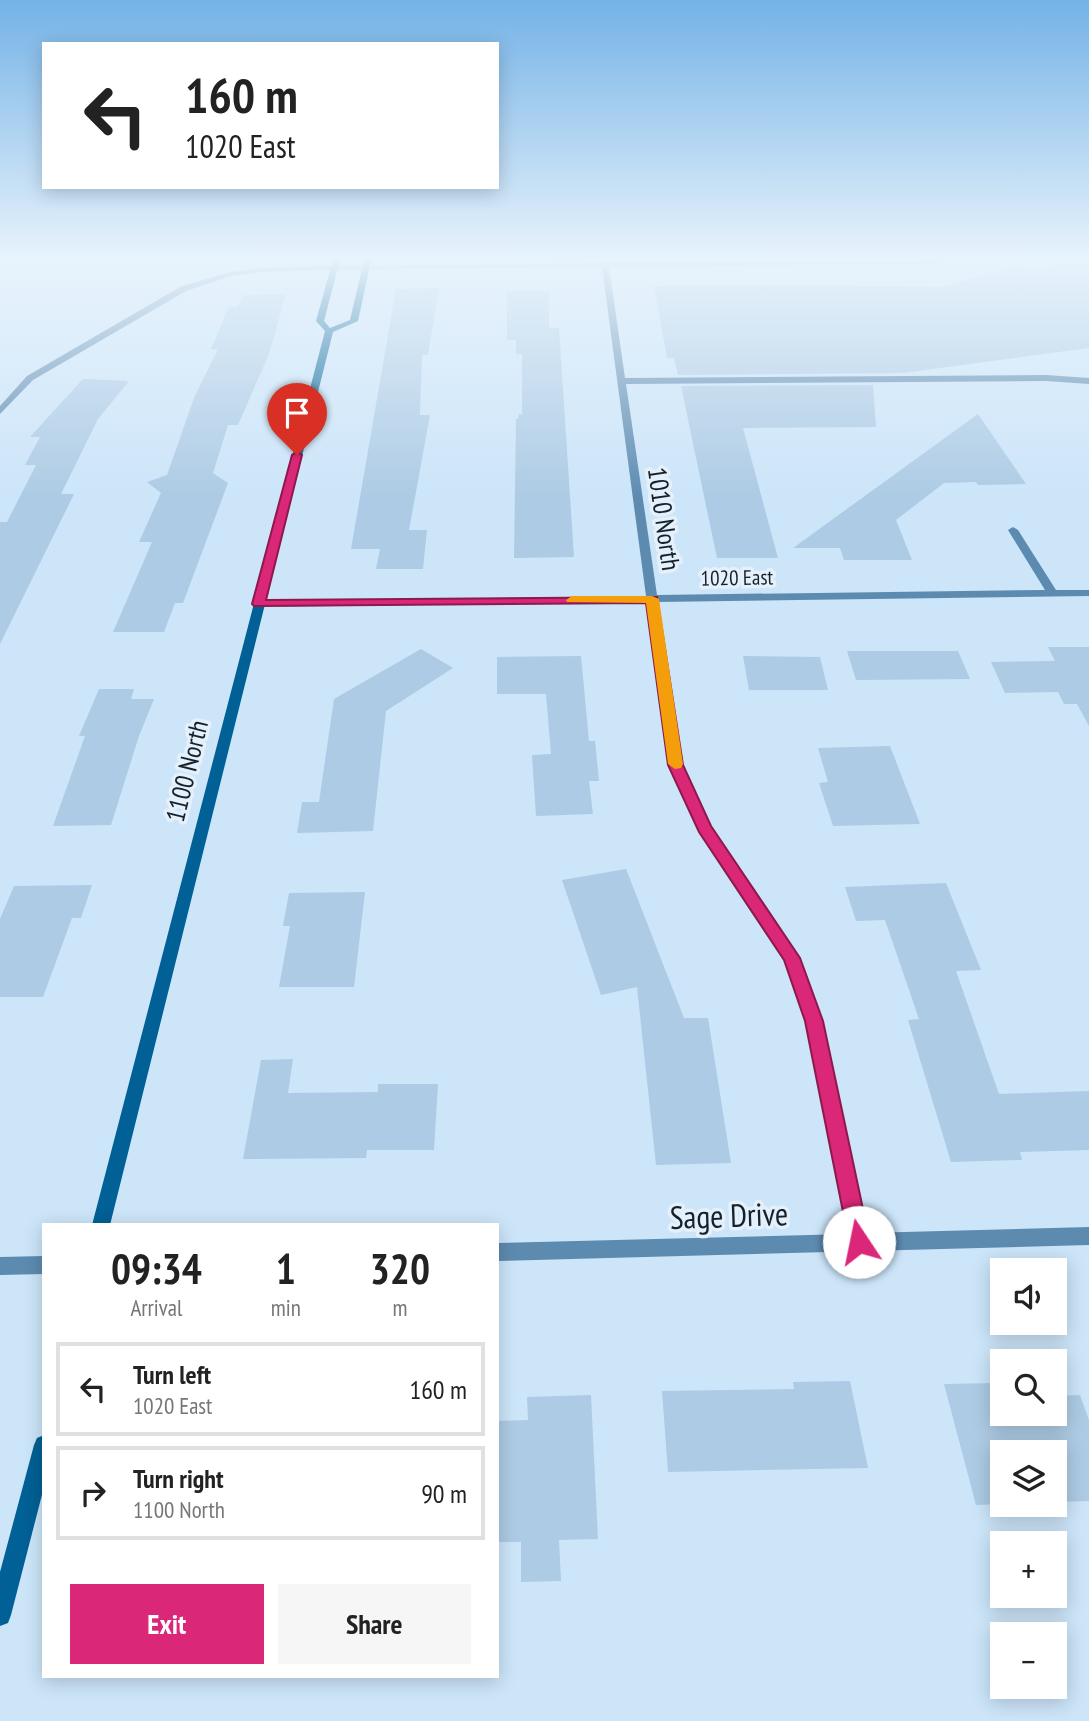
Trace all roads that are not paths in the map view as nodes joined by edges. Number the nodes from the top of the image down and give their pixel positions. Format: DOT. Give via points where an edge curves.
graph roads {
  1 [pos="102,336"];
  2 [pos="328,336"];
  3 [pos="615,336"];
  4 [pos="621,381"];
  5 [pos="1089,381"];
  6 [pos="0,411"];
  7 [pos="1013,530"];
  8 [pos="1052,593"];
  9 [pos="1089,593"];
  10 [pos="652,599"];
  11 [pos="259,604"];
  12 [pos="101,1223"];
  13 [pos="1089,1236"];
  14 [pos="859,1242"];
  15 [pos="499,1252"];
  16 [pos="42,1265"];
  17 [pos="0,1266"];
  18 [pos="42,1453"];
  19 [pos="0,1615"];
  1 -- 6 [label="street" via="30,378"];
  2 -- 11 [label="street, 1100 North"];
  3 -- 4 [label="street, 1010 North"];
  4 -- 5 [label="street"];
  4 -- 10 [label="street, 1010 North"];
  7 -- 8 [label="street"];
  8 -- 9 [label="street, 1020 East"];
  8 -- 10 [label="street, 1020 East"];
  10 -- 11 [label="street, 1020 East"];
  10 -- 14 [label="street, 1010 North" via="676,765 704,828 791,958 814,1021"];
  11 -- 12 [label="street, 1100 North"];
  13 -- 14 [label="street, Sage Drive"];
  14 -- 15 [label="street, Sage Drive"];
  16 -- 17 [label="street"];
  18 -- 19 [label="street"];
}
